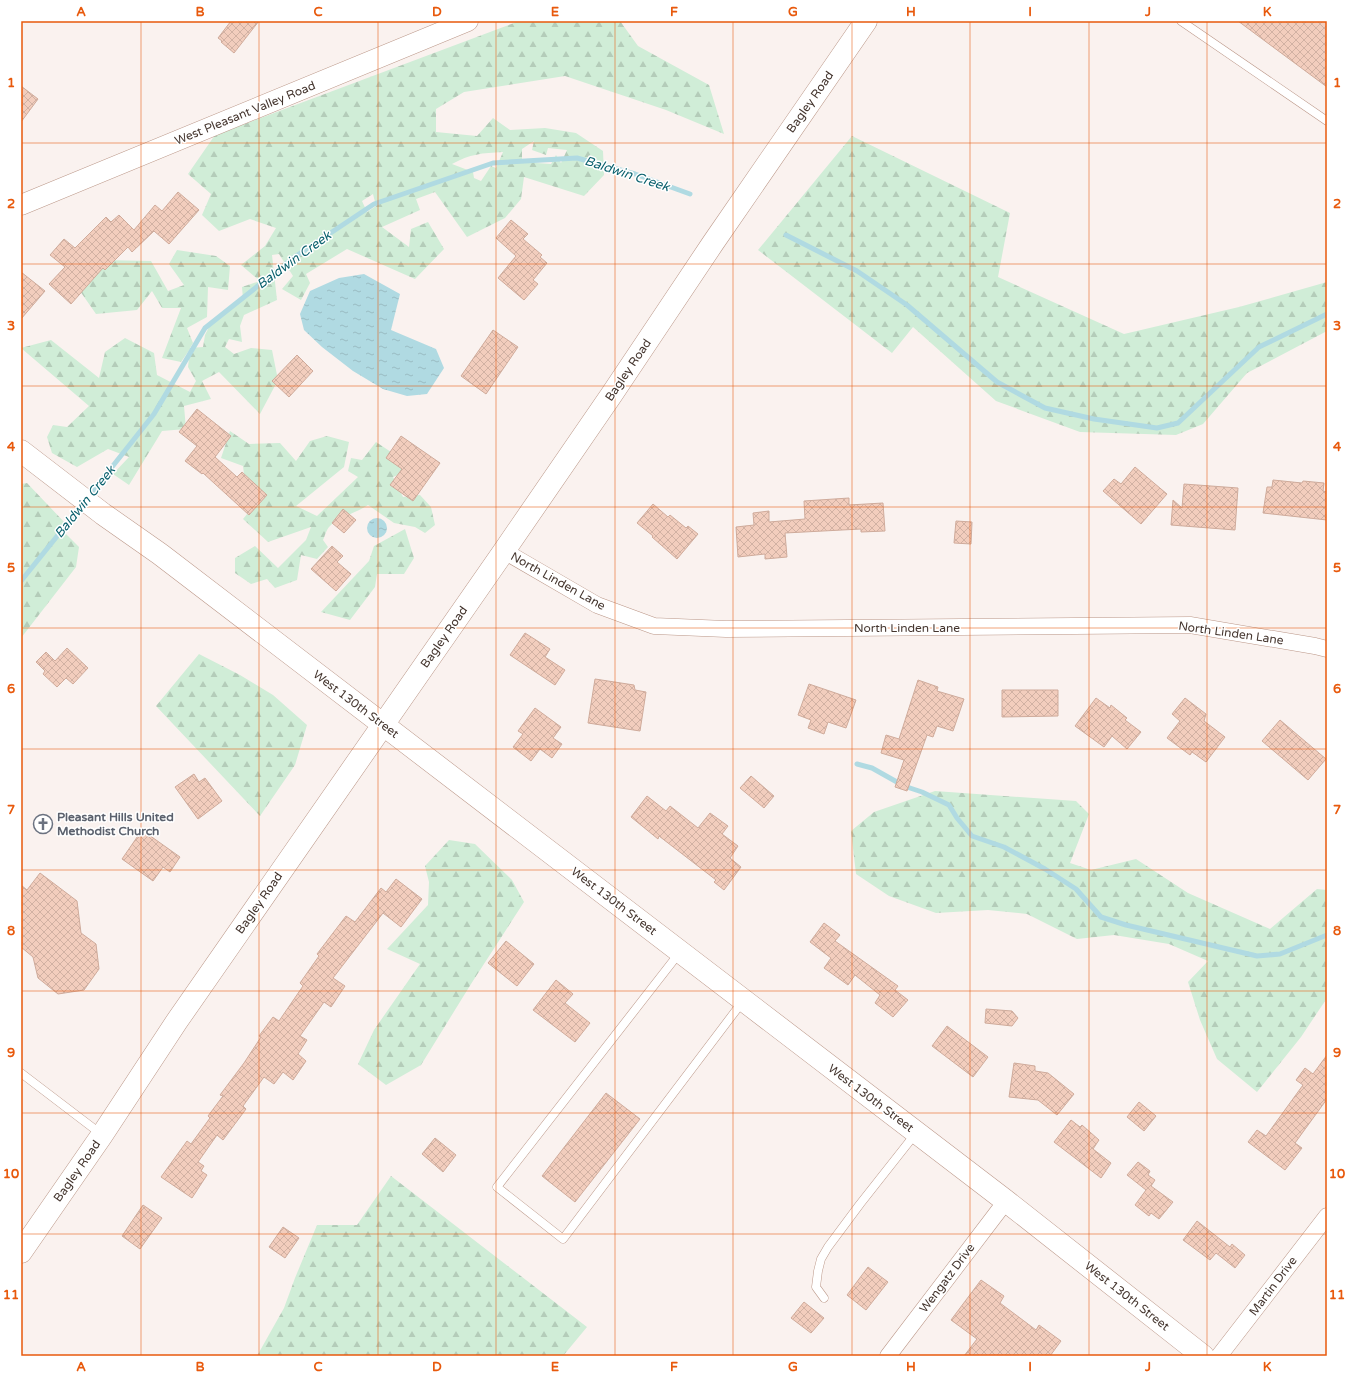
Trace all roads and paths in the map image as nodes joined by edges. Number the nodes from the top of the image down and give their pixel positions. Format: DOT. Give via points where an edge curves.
graph roads {
  1 [pos="468,21"];
  2 [pos="866,21"];
  3 [pos="1181,21"];
  4 [pos="1327,121"];
  5 [pos="21,204"];
  6 [pos="21,451"];
  7 [pos="504,551"];
  8 [pos="1327,649"];
  9 [pos="383,724"];
  10 [pos="680,952"];
  11 [pos="744,1000"];
  12 [pos="21,1073"];
  13 [pos="916,1132"];
  14 [pos="102,1135"];
  15 [pos="1006,1201"];
  16 [pos="1327,1216"];
  17 [pos="21,1252"];
  18 [pos="824,1298"];
  19 [pos="888,1356"];
  20 [pos="1202,1356"];
  21 [pos="1219,1356"];
  1 -- 5 [label="street, West Pleasant Valley Road"];
  2 -- 7 [label="main road, Bagley Road"];
  3 -- 4 [label="lane"];
  6 -- 9 [label="main road, West 130th Street"];
  7 -- 8 [label="street, North Linden Lane" via="597,605 654,626 734,629 1190,625"];
  7 -- 9 [label="main road, Bagley Road"];
  9 -- 10 [label="main road, West 130th Street"];
  9 -- 14 [label="main road, Bagley Road" via="177,1021"];
  10 -- 11 [label="main road, West 130th Street"];
  10 -- 11 [label="lane" via="497,1187 563,1239"];
  11 -- 13 [label="main road, West 130th Street"];
  12 -- 14 [label="lane"];
  13 -- 15 [label="main road, West 130th Street"];
  13 -- 18 [label="lane" via="828,1247 821,1260 816,1287"];
  14 -- 17 [label="main road, Bagley Road"];
  15 -- 19 [label="street, Wengatz Drive"];
  15 -- 20 [label="main road, West 130th Street"];
  16 -- 21 [label="street, Martin Drive"];
}
